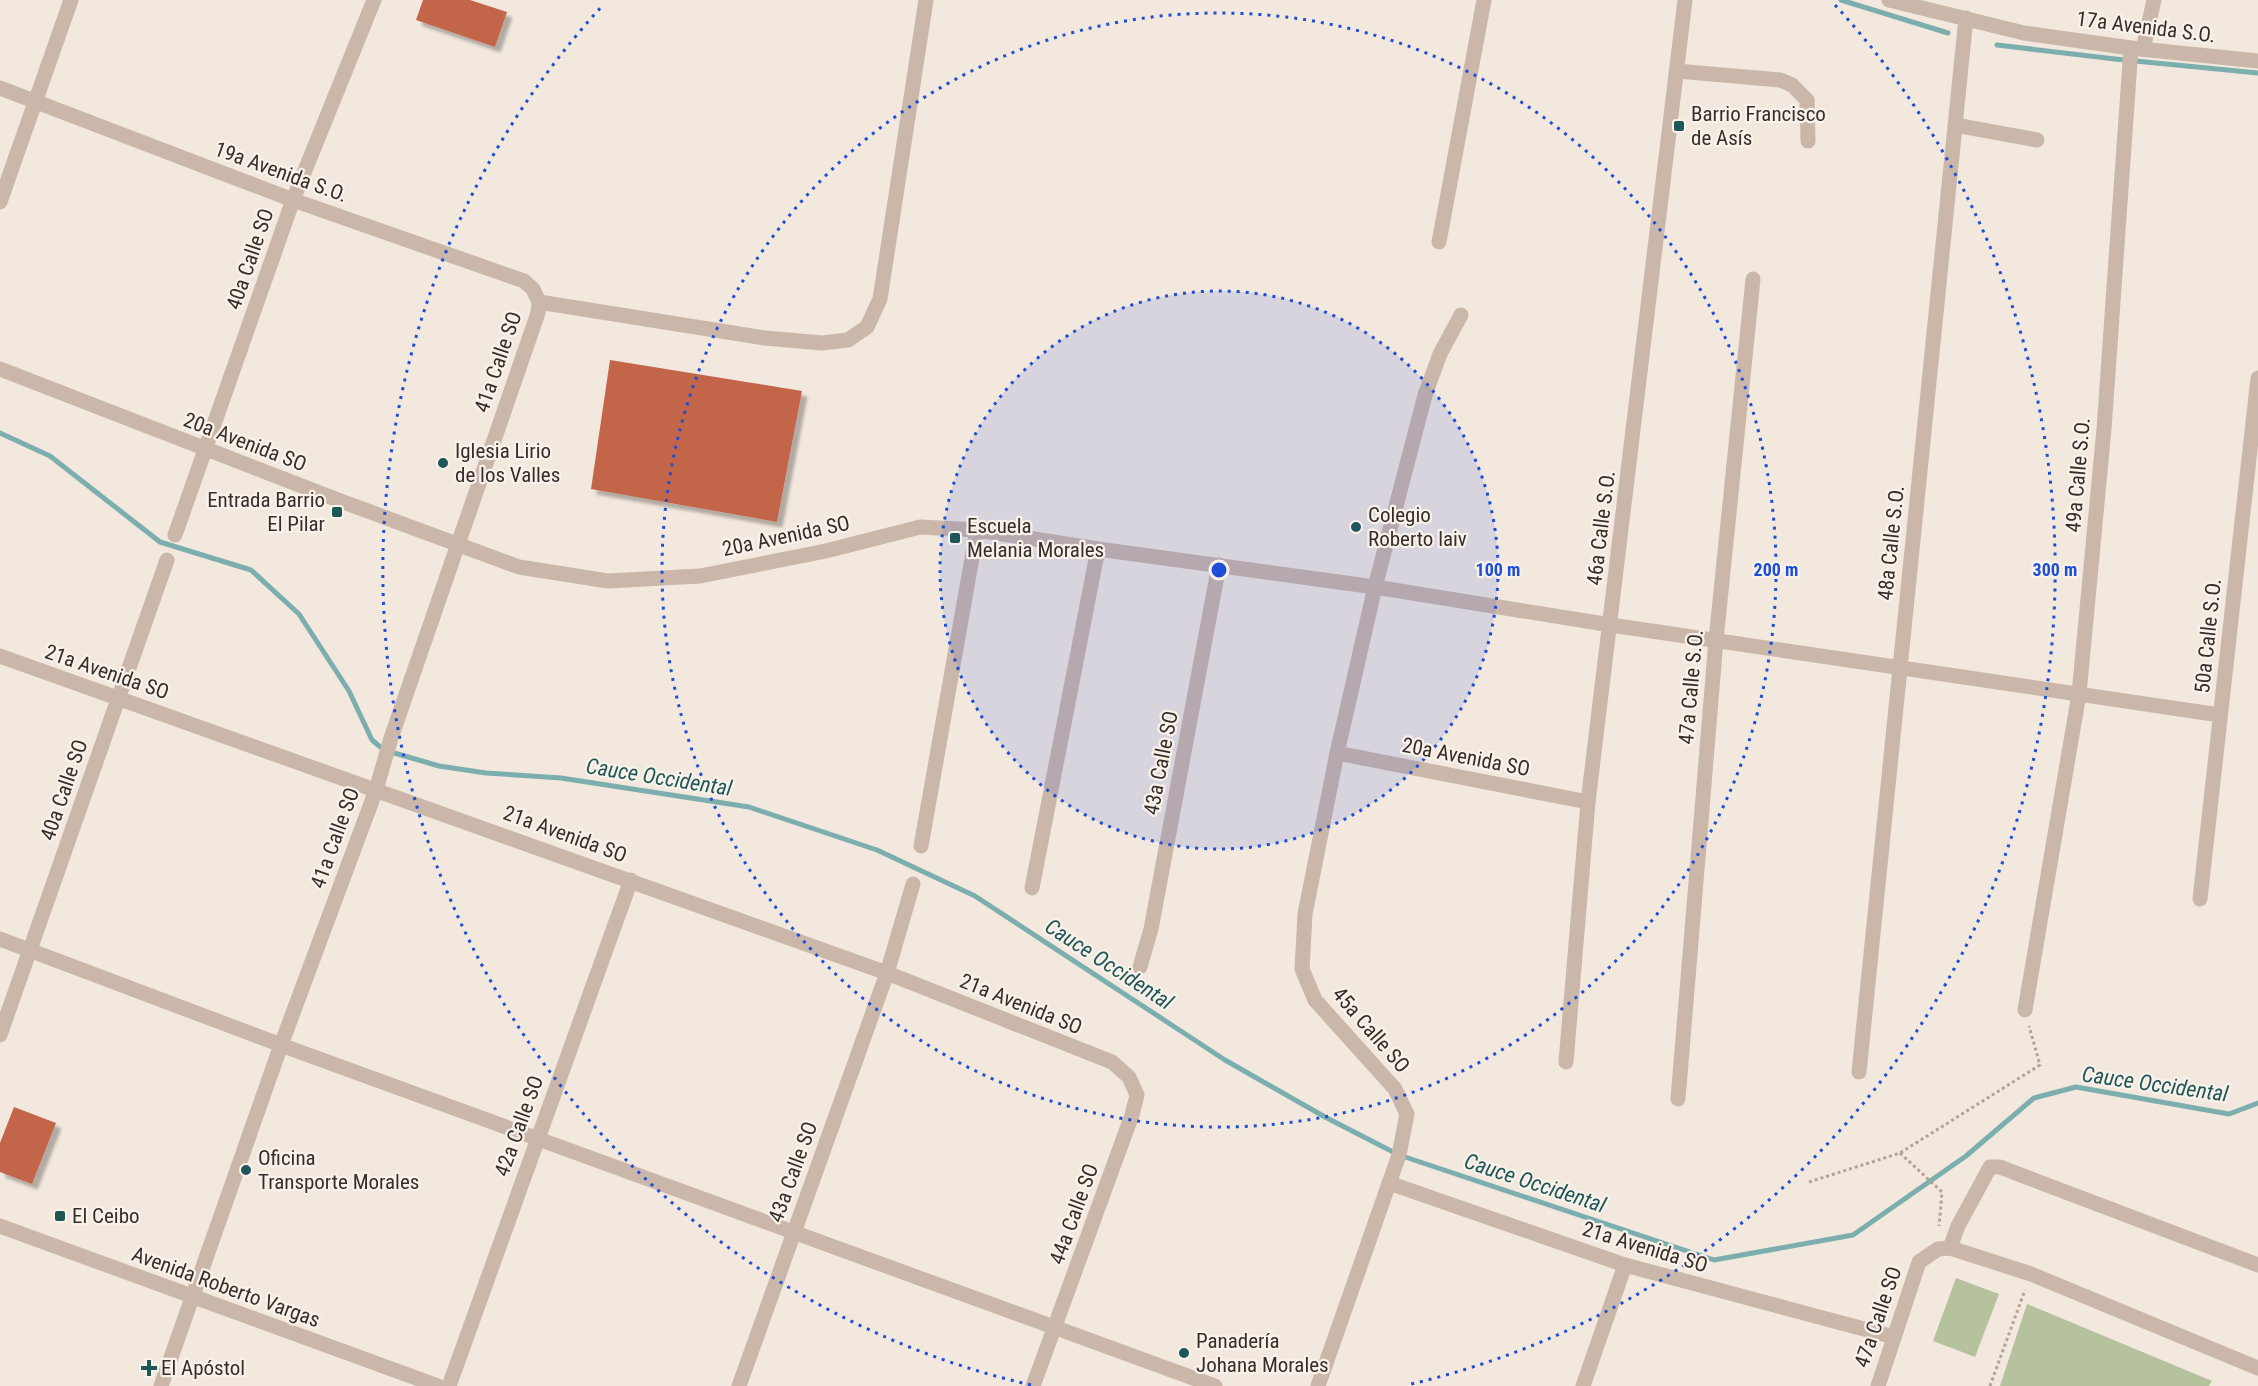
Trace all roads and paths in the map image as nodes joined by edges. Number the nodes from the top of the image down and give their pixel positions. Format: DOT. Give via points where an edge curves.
graph roads {
  1 [pos="71,0"];
  2 [pos="374,0"];
  3 [pos="926,0"];
  4 [pos="1484,0"];
  5 [pos="1685,0"];
  6 [pos="1889,0"];
  7 [pos="2154,0"];
  8 [pos="1966,18"];
  9 [pos="2137,49"];
  10 [pos="2258,61"];
  11 [pos="1677,71"];
  12 [pos="0,88"];
  13 [pos="36,103"];
  14 [pos="1955,125"];
  15 [pos="2037,140"];
  16 [pos="1808,141"];
  17 [pos="293,200"];
  18 [pos="0,202"];
  19 [pos="1439,243"];
  20 [pos="1753,279"];
  21 [pos="539,302"];
  22 [pos="1461,315"];
  23 [pos="0,369"];
  24 [pos="2258,378"];
  25 [pos="206,449"];
  26 [pos="977,530"];
  27 [pos="176,535"];
  28 [pos="457,545"];
  29 [pos="1098,549"];
  30 [pos="167,560"];
  31 [pos="1219,565"];
  32 [pos="1375,587"];
  33 [pos="1611,625"];
  34 [pos="1716,640"];
  35 [pos="0,656"];
  36 [pos="1899,667"];
  37 [pos="2079,694"];
  38 [pos="118,698"];
  39 [pos="2220,715"];
  40 [pos="1337,753"];
  41 [pos="376,790"];
  42 [pos="1588,802"];
  43 [pos="921,846"];
  44 [pos="631,880"];
  45 [pos="914,884"];
  46 [pos="1032,888"];
  47 [pos="2200,898"];
  48 [pos="0,939"];
  49 [pos="30,950"];
  50 [pos="1140,967"];
  51 [pos="887,973"];
  52 [pos="2025,1010"];
  53 [pos="0,1035"];
  54 [pos="282,1045"];
  55 [pos="1112,1062"];
  56 [pos="1566,1062"];
  57 [pos="1859,1072"];
  58 [pos="1678,1099"];
  59 [pos="537,1138"];
  60 [pos="1899,1154"];
  61 [pos="1809,1182"];
  62 [pos="1389,1183"];
  63 [pos="0,1226"];
  64 [pos="1939,1228"];
  65 [pos="794,1232"];
  66 [pos="1950,1248"];
  67 [pos="1625,1265"];
  68 [pos="2258,1265"];
  69 [pos="2031,1274"];
  70 [pos="193,1298"];
  71 [pos="1055,1328"];
  72 [pos="1894,1337"];
  73 [pos="2258,1368"];
  74 [pos="161,1386"];
  75 [pos="438,1386"];
  76 [pos="449,1386"];
  77 [pos="740,1386"];
  78 [pos="1033,1386"];
  79 [pos="1215,1386"];
  80 [pos="1318,1386"];
  81 [pos="1583,1386"];
  82 [pos="1878,1386"];
  83 [pos="1990,1386"];
  1 -- 13 [label="street"];
  2 -- 17 [label="street, 40a Calle SO"];
  3 -- 21 [label="street" via="880,299 867,327 848,340 822,343 765,338"];
  4 -- 19 [label="street"];
  5 -- 11 [label="street, 46a Calle S.O."];
  6 -- 8 [label="street, 17a Avenida S.O."];
  7 -- 9 [label="street, 49a Calle S.O."];
  8 -- 9 [label="street, 17a Avenida S.O." via="2024,33"];
  8 -- 14 [label="street, 48a Calle S.O."];
  9 -- 10 [label="street, 17a Avenida S.O."];
  9 -- 37 [label="street, 49a Calle S.O."];
  11 -- 16 [label="street" via="1780,80 1792,85 1807,100"];
  11 -- 33 [label="street, 46a Calle S.O."];
  12 -- 13 [label="street, 19a Avenida S.O."];
  13 -- 17 [label="street, 19a Avenida S.O."];
  13 -- 18 [label="street"];
  14 -- 15 [label="street"];
  14 -- 36 [label="street, 48a Calle S.O."];
  17 -- 21 [label="street, 19a Avenida S.O." via="524,281"];
  17 -- 25 [label="street, 40a Calle SO"];
  20 -- 34 [label="street, 47a Calle S.O."];
  21 -- 28 [label="street, 41a Calle SO"];
  22 -- 32 [label="street, 45a Calle SO" via="1440,354 1425,395"];
  23 -- 25 [label="street, 20a Avenida SO"];
  24 -- 39 [label="street, 50a Calle S.O."];
  25 -- 27 [label="street, 40a Calle SO"];
  25 -- 28 [label="street, 20a Avenida SO"];
  26 -- 28 [label="street, 20a Avenida SO" via="920,527 700,576 608,581 519,567"];
  26 -- 29 [label="street, 20a Avenida SO"];
  26 -- 43 [label="street"];
  28 -- 41 [label="street, 41a Calle SO"];
  29 -- 31 [label="street, 20a Avenida SO"];
  29 -- 46 [label="street"];
  30 -- 38 [label="street, 40a Calle SO"];
  31 -- 32 [label="street, 20a Avenida SO"];
  31 -- 50 [label="street, 43a Calle SO" via="1151,929"];
  32 -- 33 [label="street, 20a Avenida SO"];
  32 -- 40 [label="street, 45a Calle SO"];
  33 -- 34 [label="street, 20a Avenida SO"];
  33 -- 42 [label="street, 46a Calle S.O."];
  34 -- 36 [label="street, 20a Avenida SO"];
  34 -- 58 [label="street, 47a Calle S.O."];
  35 -- 38 [label="street, 21a Avenida SO"];
  36 -- 37 [label="street, 20a Avenida SO"];
  36 -- 57 [label="street, 48a Calle S.O."];
  37 -- 39 [label="street, 20a Avenida SO"];
  37 -- 52 [label="street, 49a Calle S.O."];
  38 -- 41 [label="street, 21a Avenida SO"];
  38 -- 49 [label="street, 40a Calle SO"];
  39 -- 47 [label="street, 50a Calle S.O."];
  40 -- 42 [label="street, 20a Avenida SO"];
  40 -- 62 [label="street, 45a Calle SO" via="1305,914 1302,969 1316,1000 1395,1089 1407,1114 1400,1155"];
  41 -- 44 [label="street, 21a Avenida SO"];
  41 -- 54 [label="street, 41a Calle SO"];
  42 -- 56 [label="street, 46a Calle S.O."];
  44 -- 51 [label="street, 21a Avenida SO"];
  44 -- 59 [label="street, 42a Calle SO"];
  45 -- 51 [label="street, 43a Calle SO"];
  48 -- 49 [label="street"];
  49 -- 53 [label="street, 40a Calle SO"];
  49 -- 54 [label="street"];
  51 -- 55 [label="street, 21a Avenida SO"];
  51 -- 65 [label="street, 43a Calle SO"];
  52 -- 60 [label="path" via="2040,1065"];
  54 -- 59 [label="street"];
  54 -- 70 [label="street, 41a Calle SO"];
  55 -- 71 [label="street, 44a Calle SO" via="1129,1077 1137,1095"];
  59 -- 65 [label="street"];
  59 -- 76 [label="street, 42a Calle SO"];
  60 -- 61 [label="path"];
  60 -- 64 [label="path" via="1942,1192"];
  62 -- 67 [label="street, 21a Avenida SO"];
  62 -- 80 [label="street, 45a Calle SO"];
  63 -- 70 [label="street, Avenida Roberto Vargas"];
  65 -- 71 [label="street"];
  65 -- 77 [label="street, 43a Calle SO"];
  66 -- 68 [label="street" via="1990,1167 2000,1167"];
  66 -- 69 [label="street"];
  66 -- 72 [label="street, 47a Calle SO" via="1938,1249 1919,1262"];
  67 -- 72 [label="street, 21a Avenida SO"];
  67 -- 81 [label="street"];
  69 -- 73 [label="street"];
  69 -- 83 [label="path"];
  70 -- 74 [label="street, 41a Calle SO"];
  70 -- 75 [label="street, Avenida Roberto Vargas"];
  71 -- 78 [label="street, 44a Calle SO"];
  71 -- 79 [label="street"];
  72 -- 82 [label="street, 47a Calle SO"];
}
